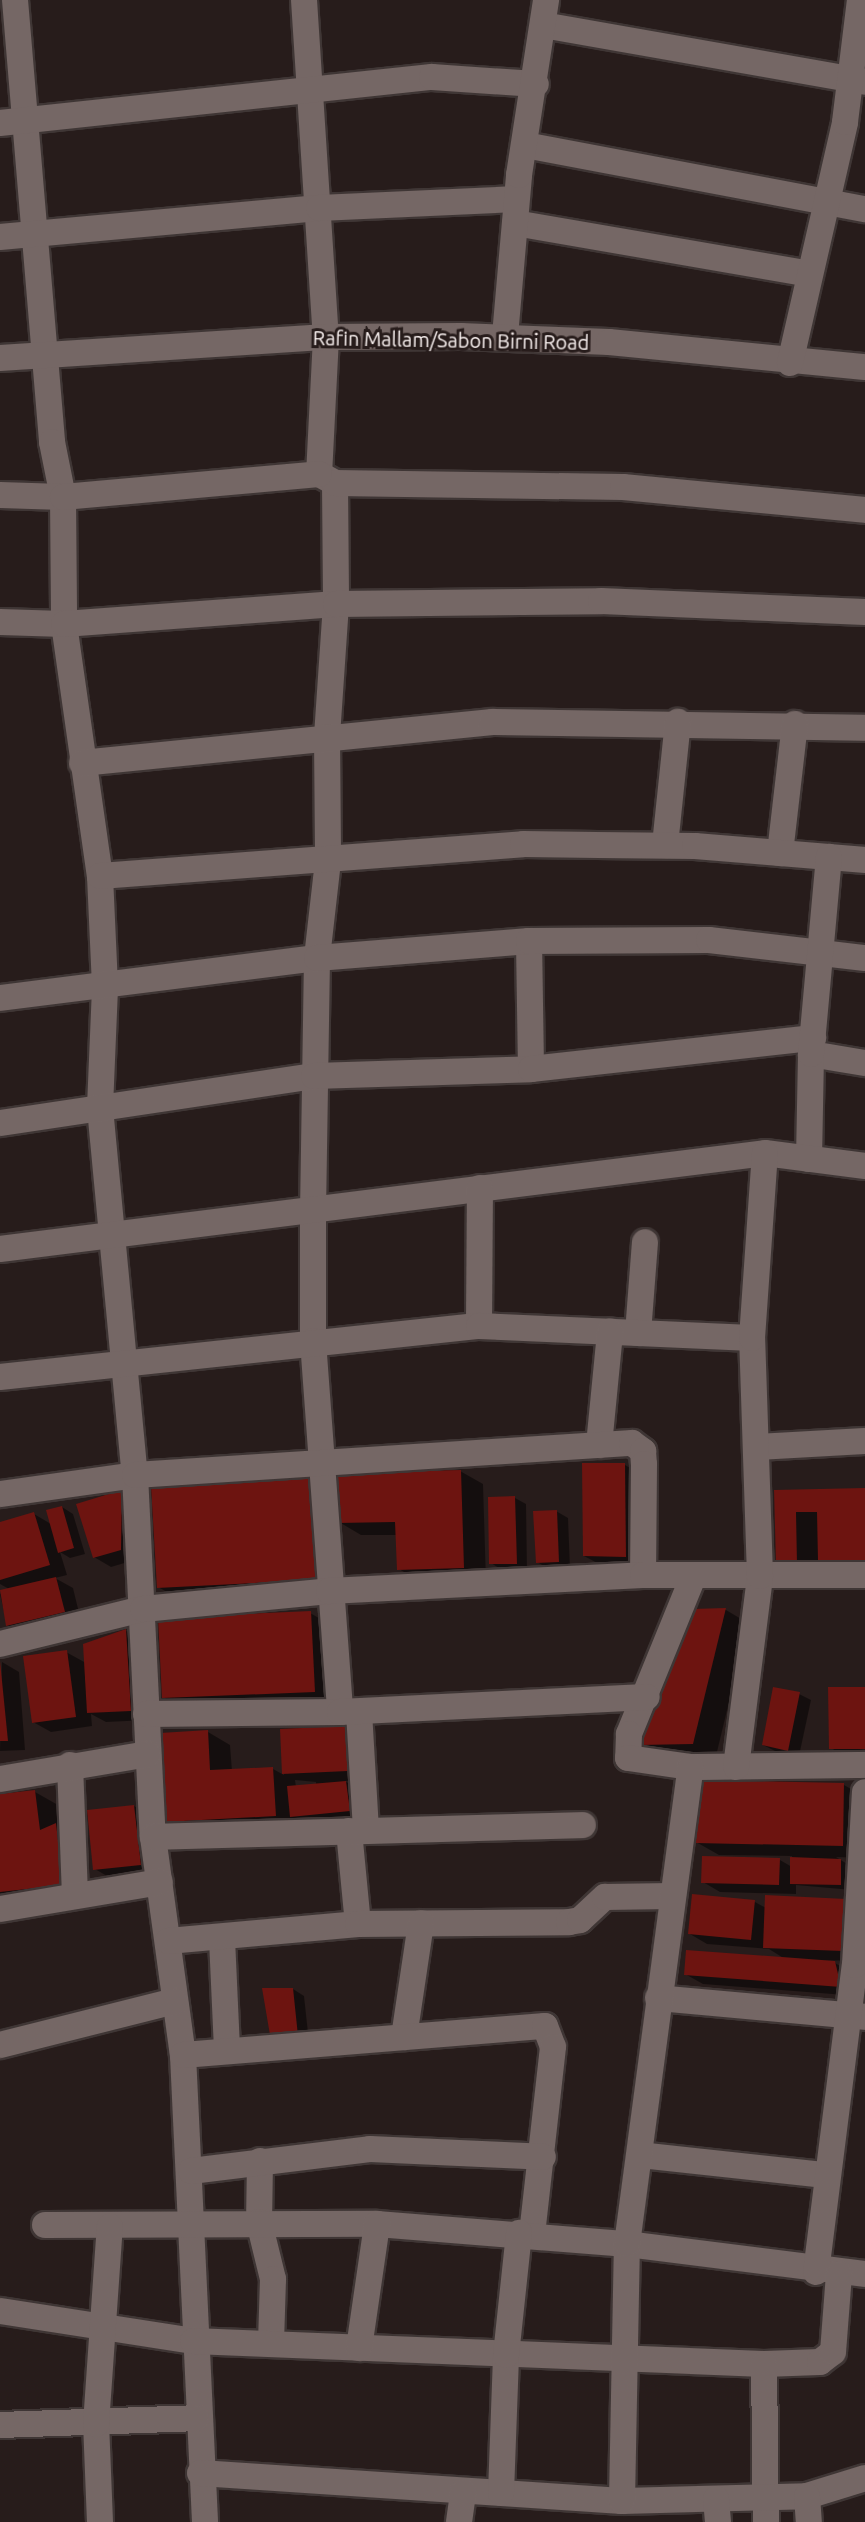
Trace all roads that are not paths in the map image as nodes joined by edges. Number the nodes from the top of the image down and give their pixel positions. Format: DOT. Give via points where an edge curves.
graph roads {
  1 [pos="15,0"];
  2 [pos="304,0"];
  3 [pos="546,0"];
  4 [pos="860,0"];
  5 [pos="543,25"];
  6 [pos="11,63"];
  7 [pos="858,80"];
  8 [pos="536,84"];
  9 [pos="311,88"];
  10 [pos="0,123"];
  11 [pos="27,123"];
  12 [pos="525,145"];
  13 [pos="827,199"];
  14 [pos="319,208"];
  15 [pos="865,209"];
  16 [pos="516,211"];
  17 [pos="34,236"];
  18 [pos="0,237"];
  19 [pos="810,274"];
  20 [pos="505,336"];
  21 [pos="326,337"];
  22 [pos="0,358"];
  23 [pos="45,358"];
  24 [pos="790,363"];
  25 [pos="865,367"];
  26 [pos="327,478"];
  27 [pos="0,495"];
  28 [pos="63,497"];
  29 [pos="865,510"];
  30 [pos="336,604"];
  31 [pos="865,612"];
  32 [pos="0,622"];
  33 [pos="64,624"];
  34 [pos="678,722"];
  35 [pos="795,724"];
  36 [pos="865,728"];
  37 [pos="327,737"];
  38 [pos="82,763"];
  39 [pos="665,845"];
  40 [pos="780,853"];
  41 [pos="829,857"];
  42 [pos="865,860"];
  43 [pos="328,861"];
  44 [pos="100,876"];
  45 [pos="529,942"];
  46 [pos="824,952"];
  47 [pos="317,958"];
  48 [pos="865,958"];
  49 [pos="105,988"];
  50 [pos="0,998"];
  51 [pos="812,1046"];
  52 [pos="865,1063"];
  53 [pos="531,1070"];
  54 [pos="314,1076"];
  55 [pos="100,1108"];
  56 [pos="0,1123"];
  57 [pos="765,1153"];
  58 [pos="808,1159"];
  59 [pos="865,1166"];
  60 [pos="480,1188"];
  61 [pos="313,1212"];
  62 [pos="112,1239"];
  63 [pos="645,1242"];
  64 [pos="0,1249"];
  65 [pos="479,1326"];
  66 [pos="610,1332"];
  67 [pos="638,1333"];
  68 [pos="752,1338"];
  69 [pos="313,1341"];
  70 [pos="123,1361"];
  71 [pos="0,1377"];
  72 [pos="865,1441"];
  73 [pos="599,1445"];
  74 [pos="757,1447"];
  75 [pos="324,1461"];
  76 [pos="135,1475"];
  77 [pos="0,1494"];
  78 [pos="643,1575"];
  79 [pos="865,1575"];
  80 [pos="693,1576"];
  81 [pos="760,1576"];
  82 [pos="329,1592"];
  83 [pos="142,1609"];
  84 [pos="0,1644"];
  85 [pos="647,1697"];
  86 [pos="349,1712"];
  87 [pos="146,1714"];
  88 [pos="148,1754"];
  89 [pos="70,1765"];
  90 [pos="865,1765"];
  91 [pos="691,1767"];
  92 [pos="736,1767"];
  93 [pos="0,1779"];
  94 [pos="865,1792"];
  95 [pos="583,1825"];
  96 [pos="357,1831"];
  97 [pos="153,1837"];
  98 [pos="160,1882"];
  99 [pos="75,1893"];
  100 [pos="672,1896"];
  101 [pos="0,1909"];
  102 [pos="421,1923"];
  103 [pos="358,1924"];
  104 [pos="222,1939"];
  105 [pos="168,1941"];
  106 [pos="658,1998"];
  107 [pos="175,2001"];
  108 [pos="856,2015"];
  109 [pos="404,2037"];
  110 [pos="0,2044"];
  111 [pos="227,2051"];
  112 [pos="183,2055"];
  113 [pos="640,2155"];
  114 [pos="543,2157"];
  115 [pos="260,2161"];
  116 [pos="190,2171"];
  117 [pos="824,2175"];
  118 [pos="259,2222"];
  119 [pos="377,2224"];
  120 [pos="45,2225"];
  121 [pos="188,2225"];
  122 [pos="110,2226"];
  123 [pos="525,2234"];
  124 [pos="627,2244"];
  125 [pos="828,2273"];
  126 [pos="865,2274"];
  127 [pos="0,2311"];
  128 [pos="101,2327"];
  129 [pos="193,2341"];
  130 [pos="271,2344"];
  131 [pos="359,2348"];
  132 [pos="506,2355"];
  133 [pos="627,2360"];
  134 [pos="764,2364"];
  135 [pos="196,2418"];
  136 [pos="96,2424"];
  137 [pos="0,2426"];
  138 [pos="200,2473"];
  139 [pos="865,2478"];
  140 [pos="463,2492"];
  141 [pos="501,2493"];
  142 [pos="807,2496"];
  143 [pos="622,2501"];
  144 [pos="717,2510"];
  145 [pos="765,2510"];
  146 [pos="100,2522"];
  147 [pos="205,2522"];
  148 [pos="459,2522"];
  149 [pos="809,2522"];
  1 -- 6 [label="street"];
  2 -- 9 [label="street"];
  3 -- 5 [label="street"];
  4 -- 7 [label="street"];
  5 -- 7 [label="street"];
  5 -- 8 [label="street"];
  6 -- 11 [label="street"];
  7 -- 13 [label="street"];
  8 -- 9 [label="street" via="432,77"];
  8 -- 12 [label="street"];
  9 -- 11 [label="street"];
  9 -- 14 [label="street"];
  10 -- 11 [label="street"];
  11 -- 17 [label="street"];
  12 -- 13 [label="street"];
  12 -- 16 [label="street"];
  13 -- 15 [label="street"];
  13 -- 19 [label="street"];
  14 -- 16 [label="street"];
  14 -- 17 [label="street"];
  14 -- 21 [label="street"];
  16 -- 19 [label="street"];
  16 -- 20 [label="street"];
  17 -- 18 [label="street"];
  17 -- 23 [label="street"];
  19 -- 24 [label="street"];
  20 -- 21 [label="street, Rafin Mallam/Sabon Birni Road"];
  20 -- 24 [label="street, Rafin Mallam/Sabon Birni Road" via="656,346"];
  21 -- 23 [label="street, Rafin Mallam/Sabon Birni Road"];
  21 -- 26 [label="street"];
  22 -- 23 [label="street, Rafin Mallam/Sabon Birni Road"];
  23 -- 28 [label="street"];
  24 -- 25 [label="street, Rafin Mallam/Sabon Birni Road"];
  26 -- 28 [label="street"];
  26 -- 29 [label="street" via="623,487"];
  26 -- 30 [label="street"];
  27 -- 28 [label="street"];
  28 -- 33 [label="street"];
  30 -- 31 [label="street" via="601,601"];
  30 -- 33 [label="street"];
  30 -- 37 [label="street"];
  32 -- 33 [label="street"];
  33 -- 38 [label="street"];
  34 -- 35 [label="street"];
  34 -- 37 [label="street" via="492,722"];
  34 -- 39 [label="street"];
  35 -- 36 [label="street"];
  35 -- 40 [label="street"];
  37 -- 38 [label="street"];
  37 -- 43 [label="street"];
  38 -- 44 [label="street"];
  39 -- 40 [label="street"];
  39 -- 43 [label="street" via="523,844"];
  40 -- 41 [label="street"];
  41 -- 42 [label="street"];
  41 -- 46 [label="street"];
  43 -- 44 [label="street"];
  43 -- 47 [label="street"];
  44 -- 49 [label="street"];
  45 -- 46 [label="street" via="709,940"];
  45 -- 47 [label="street"];
  45 -- 53 [label="street"];
  46 -- 48 [label="street"];
  46 -- 51 [label="street"];
  47 -- 49 [label="street"];
  47 -- 54 [label="street"];
  49 -- 50 [label="street"];
  49 -- 55 [label="street"];
  51 -- 52 [label="street"];
  51 -- 53 [label="street"];
  51 -- 58 [label="street"];
  53 -- 54 [label="street"];
  54 -- 55 [label="street"];
  54 -- 61 [label="street"];
  55 -- 56 [label="street"];
  55 -- 62 [label="street"];
  57 -- 58 [label="street"];
  57 -- 60 [label="street"];
  57 -- 68 [label="street"];
  58 -- 59 [label="street"];
  60 -- 61 [label="street"];
  60 -- 65 [label="street"];
  61 -- 62 [label="street"];
  61 -- 69 [label="street"];
  62 -- 64 [label="street"];
  62 -- 70 [label="street"];
  63 -- 67 [label="street"];
  65 -- 66 [label="street"];
  65 -- 69 [label="street"];
  66 -- 67 [label="street"];
  66 -- 73 [label="street"];
  67 -- 68 [label="street"];
  68 -- 74 [label="street"];
  69 -- 70 [label="street"];
  69 -- 75 [label="street"];
  70 -- 71 [label="street"];
  70 -- 76 [label="street"];
  72 -- 74 [label="street"];
  73 -- 75 [label="street"];
  73 -- 78 [label="street" via="632,1443 642,1451"];
  74 -- 81 [label="street"];
  75 -- 76 [label="street"];
  75 -- 82 [label="street"];
  76 -- 77 [label="street"];
  76 -- 83 [label="street"];
  78 -- 80 [label="street"];
  78 -- 82 [label="street"];
  79 -- 81 [label="street"];
  80 -- 81 [label="street"];
  80 -- 85 [label="street"];
  81 -- 92 [label="street"];
  82 -- 83 [label="street"];
  82 -- 86 [label="street"];
  83 -- 84 [label="street"];
  83 -- 87 [label="street"];
  85 -- 86 [label="street"];
  85 -- 91 [label="street" via="624,1753"];
  86 -- 87 [label="street"];
  86 -- 96 [label="street"];
  87 -- 88 [label="street"];
  88 -- 89 [label="street"];
  88 -- 97 [label="street"];
  89 -- 93 [label="street"];
  89 -- 99 [label="street"];
  90 -- 92 [label="street"];
  91 -- 92 [label="street"];
  91 -- 100 [label="street"];
  94 -- 108 [label="street"];
  95 -- 96 [label="street"];
  96 -- 97 [label="street"];
  96 -- 103 [label="street"];
  97 -- 98 [label="street"];
  98 -- 99 [label="street"];
  98 -- 105 [label="street"];
  99 -- 101 [label="street"];
  100 -- 102 [label="street" via="605,1898 580,1920 569,1922"];
  100 -- 106 [label="street"];
  102 -- 103 [label="street"];
  102 -- 109 [label="street"];
  103 -- 104 [label="street"];
  104 -- 105 [label="street"];
  104 -- 111 [label="street"];
  105 -- 107 [label="street"];
  106 -- 108 [label="street"];
  106 -- 113 [label="street"];
  107 -- 110 [label="street"];
  107 -- 112 [label="street"];
  108 -- 117 [label="street"];
  109 -- 111 [label="street"];
  109 -- 114 [label="street" via="545,2026 553,2047"];
  111 -- 112 [label="street"];
  112 -- 116 [label="street"];
  113 -- 117 [label="street"];
  113 -- 124 [label="street"];
  114 -- 115 [label="street" via="370,2149"];
  114 -- 123 [label="street"];
  115 -- 116 [label="street"];
  115 -- 118 [label="street"];
  116 -- 121 [label="street"];
  117 -- 125 [label="street"];
  118 -- 119 [label="street"];
  118 -- 121 [label="street"];
  118 -- 130 [label="street" via="273,2279"];
  119 -- 123 [label="street"];
  119 -- 131 [label="street"];
  120 -- 122 [label="street"];
  121 -- 122 [label="street"];
  121 -- 129 [label="street"];
  122 -- 128 [label="street"];
  123 -- 124 [label="street"];
  123 -- 132 [label="street"];
  124 -- 125 [label="street"];
  124 -- 133 [label="street"];
  125 -- 126 [label="street"];
  125 -- 134 [label="street" via="833,2352 820,2362"];
  127 -- 128 [label="street"];
  128 -- 129 [label="street"];
  128 -- 136 [label="street"];
  129 -- 130 [label="street"];
  129 -- 135 [label="street"];
  130 -- 131 [label="street"];
  131 -- 132 [label="street"];
  132 -- 133 [label="street"];
  132 -- 141 [label="street"];
  133 -- 134 [label="street"];
  133 -- 143 [label="street" via="620,2429"];
  134 -- 145 [label="street"];
  135 -- 136 [label="street"];
  135 -- 138 [label="street"];
  136 -- 137 [label="street"];
  136 -- 146 [label="street"];
  138 -- 140 [label="street"];
  138 -- 147 [label="street"];
  139 -- 142 [label="street"];
  140 -- 141 [label="street"];
  140 -- 148 [label="street"];
  141 -- 143 [label="street"];
  142 -- 145 [label="street"];
  142 -- 149 [label="street"];
  143 -- 144 [label="street"];
  144 -- 145 [label="street"];
}
